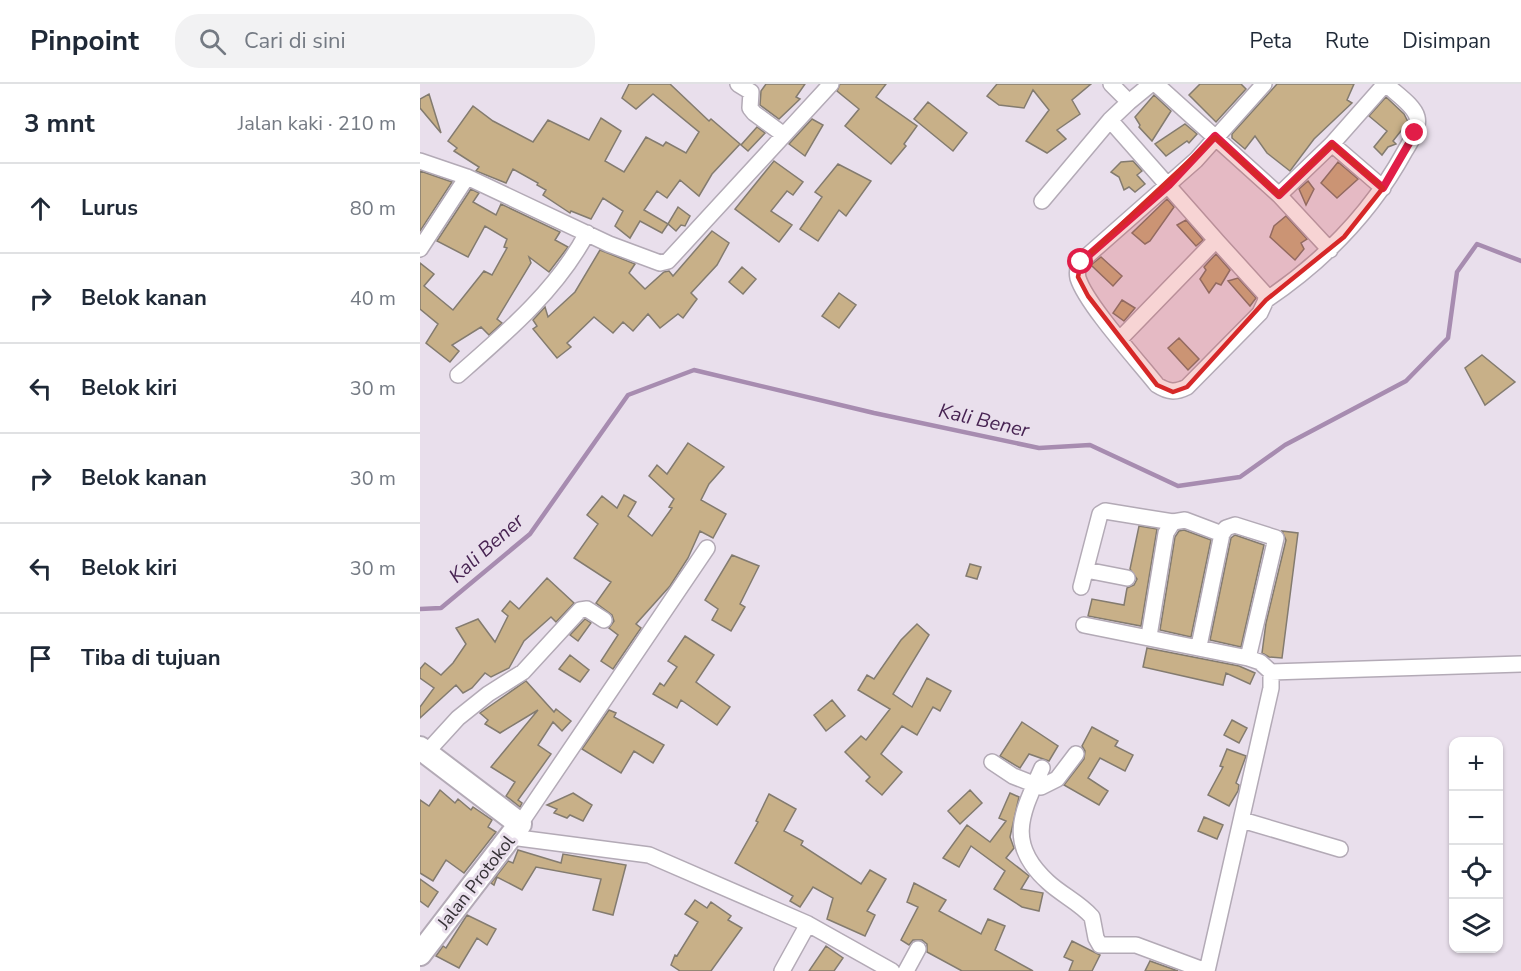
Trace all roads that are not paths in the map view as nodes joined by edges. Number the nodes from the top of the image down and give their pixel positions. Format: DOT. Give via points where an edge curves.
graph roads {
  1 [pos="738,84"];
  2 [pos="1111,84"];
  3 [pos="1151,84"];
  4 [pos="1156,84"];
  5 [pos="1264,84"];
  6 [pos="1386,84"];
  7 [pos="825,86"];
  8 [pos="1129,102"];
  9 [pos="1110,120"];
  10 [pos="784,135"];
  11 [pos="1215,136"];
  12 [pos="1332,144"];
  13 [pos="420,161"];
  14 [pos="467,177"];
  15 [pos="1169,185"];
  16 [pos="1383,188"];
  17 [pos="1279,195"];
  18 [pos="1042,201"];
  19 [pos="587,233"];
  20 [pos="1216,240"];
  21 [pos="420,249"];
  22 [pos="1330,250"];
  23 [pos="1266,300"];
  24 [pos="1120,339"];
  25 [pos="458,375"];
  26 [pos="1173,522"];
  27 [pos="1222,534"];
  28 [pos="707,548"];
  29 [pos="1086,570"];
  30 [pos="1127,578"];
  31 [pos="1081,587"];
  32 [pos="604,620"];
  33 [pos="1084,625"];
  34 [pos="1149,636"];
  35 [pos="1199,646"];
  36 [pos="1248,658"];
  37 [pos="1521,663"];
  38 [pos="1271,672"];
  39 [pos="423,751"];
  40 [pos="1076,754"];
  41 [pos="992,762"];
  42 [pos="1042,768"];
  43 [pos="1034,786"];
  44 [pos="1242,820"];
  45 [pos="516,831"];
  46 [pos="1340,849"];
  47 [pos="808,924"];
  48 [pos="918,949"];
  49 [pos="420,954"];
  50 [pos="782,971"];
  51 [pos="892,971"];
  52 [pos="906,971"];
  53 [pos="1207,971"];
  1 -- 10 [label="street" via="750,92 754,113"];
  2 -- 8 [label="street"];
  3 -- 8 [label="street"];
  4 -- 11 [label="street"];
  5 -- 11 [label="street"];
  6 -- 12 [label="street"];
  6 -- 16 [label="street" via="1418,120 1415,133"];
  7 -- 10 [label="street"];
  8 -- 9 [label="street"];
  9 -- 15 [label="street"];
  9 -- 18 [label="street"];
  10 -- 19 [label="street" via="668,261 649,260"];
  11 -- 15 [label="street"];
  11 -- 17 [label="street"];
  12 -- 16 [label="street"];
  12 -- 17 [label="street"];
  13 -- 14 [label="street"];
  14 -- 19 [label="street"];
  14 -- 21 [label="street"];
  15 -- 20 [label="street"];
  15 -- 24 [label="street" via="1078,268 1078,277 1088,296"];
  16 -- 22 [label="street"];
  17 -- 22 [label="street"];
  19 -- 25 [label="street" via="544,294"];
  20 -- 23 [label="street" via="1265,294"];
  20 -- 24 [label="street"];
  22 -- 23 [label="street"];
  23 -- 24 [label="street" via="1260,313 1187,387 1173,392 1157,385"];
  26 -- 27 [label="street" via="1185,520"];
  26 -- 29 [label="street" via="1105,511 1100,514"];
  26 -- 34 [label="street" via="1166,533"];
  27 -- 35 [label="street"];
  27 -- 36 [label="street" via="1235,525 1276,538"];
  28 -- 45 [label="street"];
  29 -- 30 [label="street"];
  29 -- 31 [label="street"];
  32 -- 39 [label="street" via="587,609 580,610 523,672 488,694"];
  33 -- 34 [label="street"];
  34 -- 35 [label="street"];
  35 -- 36 [label="street"];
  36 -- 38 [label="street"];
  37 -- 38 [label="street"];
  38 -- 44 [label="street" via="1271,688"];
  39 -- 45 [label="street, Jalan Protokol"];
  40 -- 43 [label="street" via="1050,785"];
  41 -- 43 [label="street"];
  42 -- 43 [label="street"];
  43 -- 53 [label="street" via="1021,820 1024,852 1048,882 1092,917 1097,942 1105,947 1136,945"];
  44 -- 46 [label="street"];
  44 -- 53 [label="street"];
  45 -- 47 [label="street" via="649,855"];
  45 -- 49 [label="street, Jalan Protokol"];
  47 -- 50 [label="street"];
  47 -- 51 [label="street"];
  48 -- 52 [label="street"];
}
